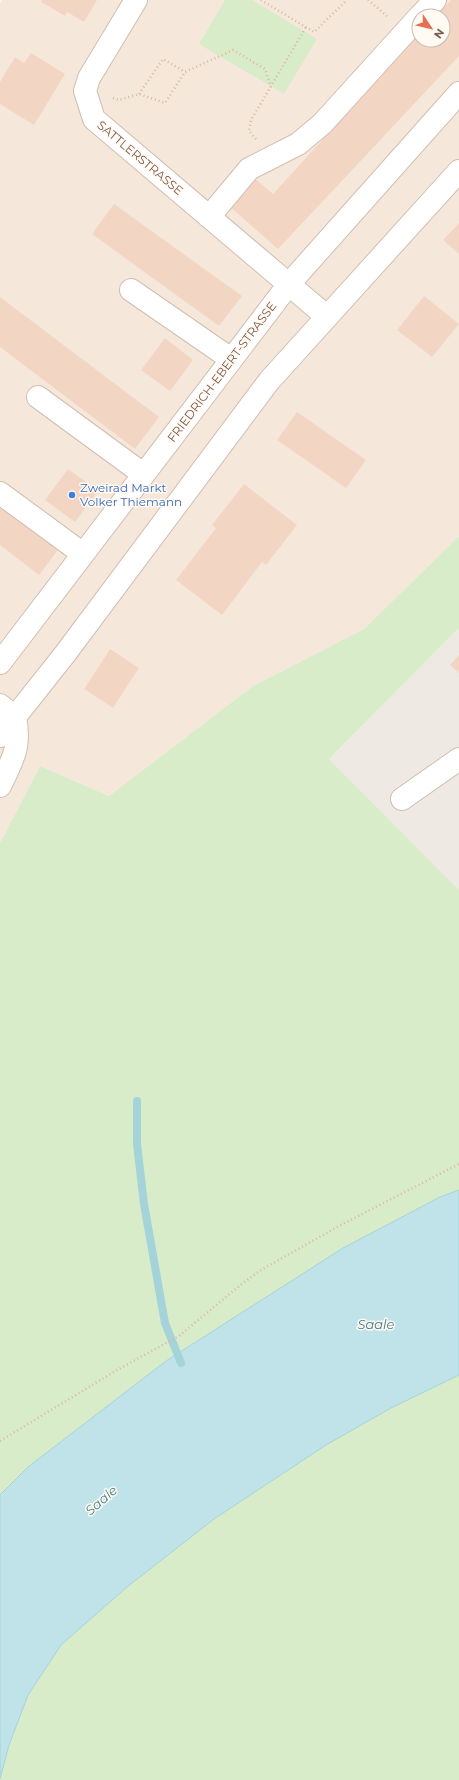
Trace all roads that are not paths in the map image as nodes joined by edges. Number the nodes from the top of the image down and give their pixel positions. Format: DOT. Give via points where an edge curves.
graph roads {
  1 [pos="136,0"];
  2 [pos="435,0"];
  3 [pos="428,8"];
  4 [pos="411,27"];
  5 [pos="459,93"];
  6 [pos="459,171"];
  7 [pos="209,217"];
  8 [pos="289,284"];
  9 [pos="130,290"];
  10 [pos="326,316"];
  11 [pos="231,359"];
  12 [pos="38,397"];
  13 [pos="143,474"];
  14 [pos="0,493"];
  15 [pos="83,554"];
  16 [pos="0,663"];
  17 [pos="8,711"];
  18 [pos="0,736"];
  19 [pos="459,759"];
  20 [pos="0,786"];
  21 [pos="402,799"];
  1 -- 7 [label="street, SATTLERSTRASSE" via="89,78 85,91 94,119"];
  2 -- 3 [label="street"];
  4 -- 7 [label="street" via="322,124 298,144 249,169"];
  5 -- 8 [label="street, FRIEDRICH-EBERT-STRASSE"];
  6 -- 10 [label="street"];
  7 -- 8 [label="street, SATTLERSTRASSE"];
  8 -- 10 [label="street, SATTLERSTRASSE"];
  8 -- 11 [label="street, FRIEDRICH-EBERT-STRASSE"];
  9 -- 11 [label="street"];
  10 -- 17 [label="street" via="260,393 65,654"];
  11 -- 13 [label="street, FRIEDRICH-EBERT-STRASSE"];
  12 -- 13 [label="street"];
  13 -- 15 [label="street, FRIEDRICH-EBERT-STRASSE"];
  14 -- 15 [label="street"];
  15 -- 16 [label="street, FRIEDRICH-EBERT-STRASSE"];
  17 -- 18 [label="street"];
  17 -- 20 [label="street" via="18,734 15,755"];
  19 -- 21 [label="street"];
}
